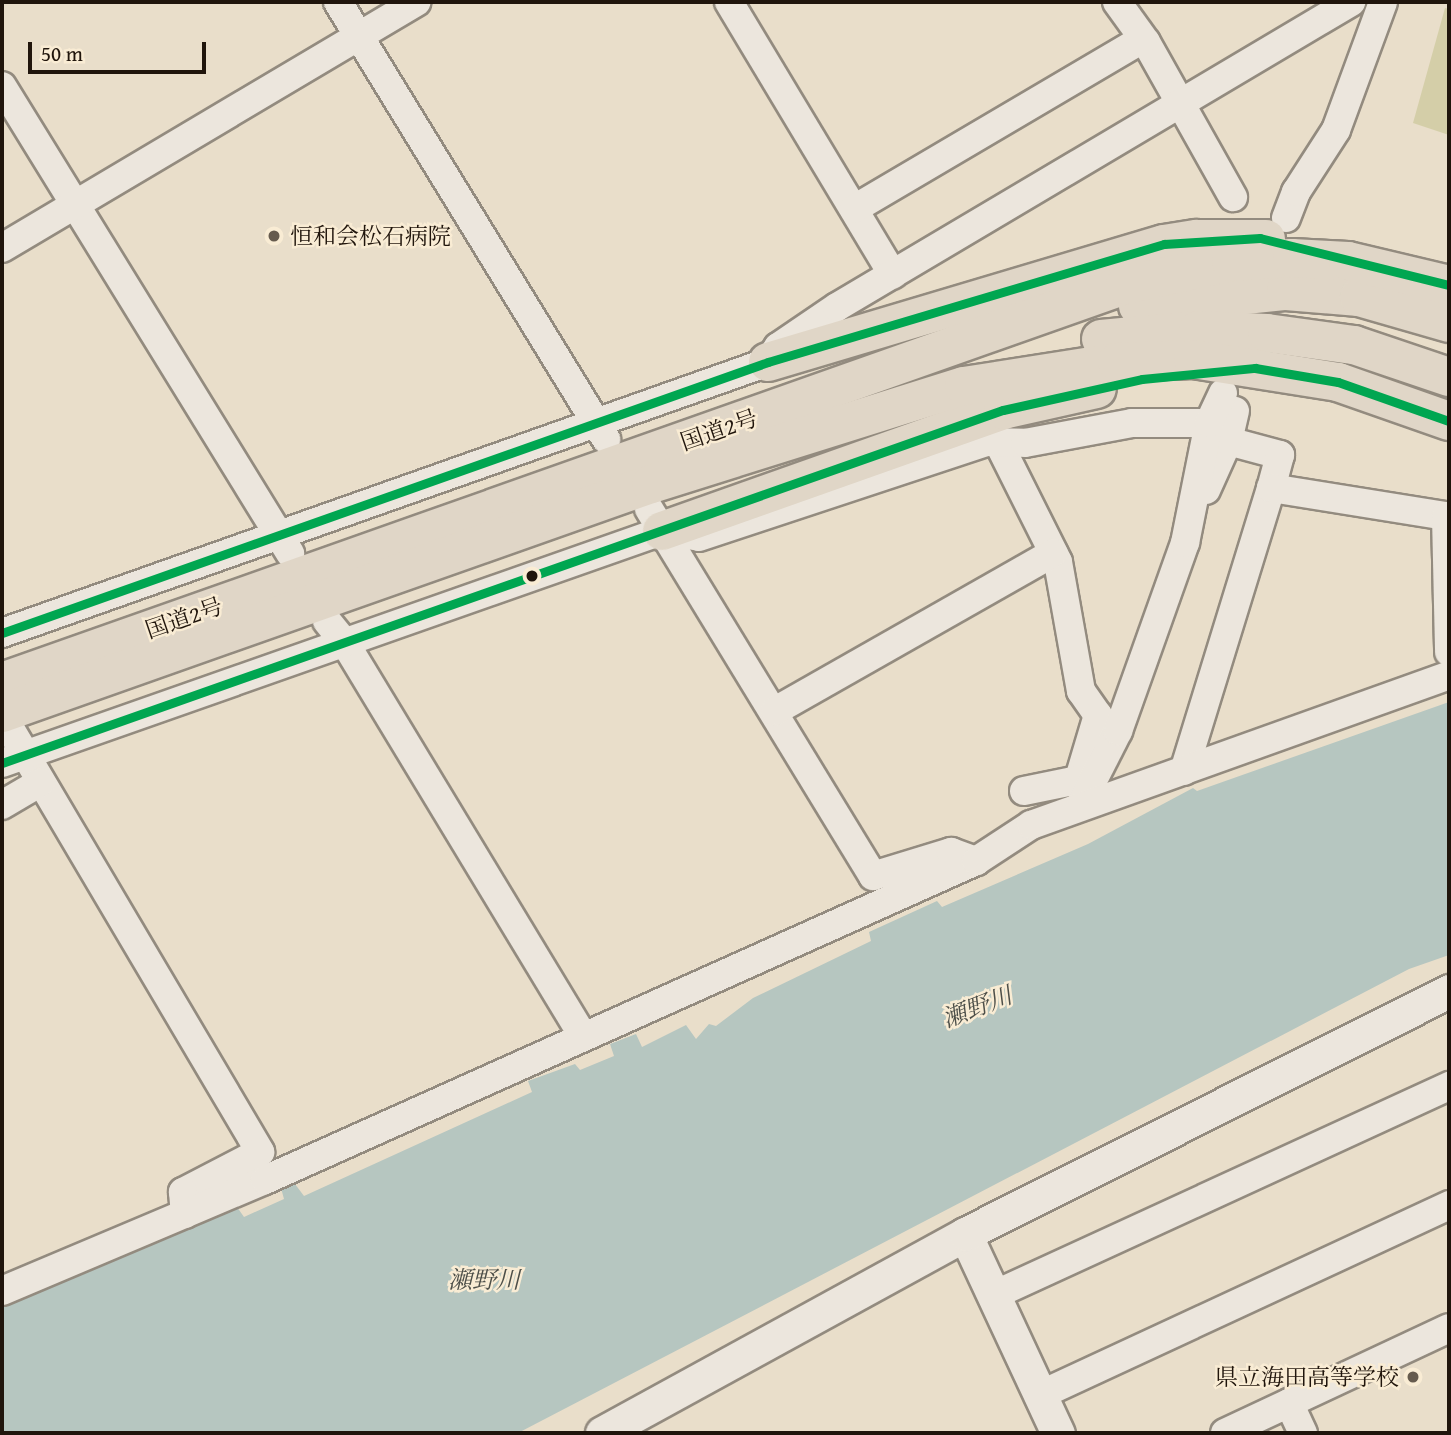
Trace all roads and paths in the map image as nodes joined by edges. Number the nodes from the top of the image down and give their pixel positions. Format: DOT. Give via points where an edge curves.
graph roads {
  1 [pos="338,2"];
  2 [pos="416,2"];
  3 [pos="729,2"];
  4 [pos="1117,2"];
  5 [pos="1351,2"];
  6 [pos="1383,2"];
  7 [pos="359,36"];
  8 [pos="1143,39"];
  9 [pos="2,86"];
  10 [pos="1180,104"];
  11 [pos="1233,197"];
  12 [pos="75,205"];
  13 [pos="854,209"];
  14 [pos="2,248"];
  15 [pos="1290,253"];
  16 [pos="893,275"];
  17 [pos="1449,285"];
  18 [pos="1449,323"];
  19 [pos="1261,351"];
  20 [pos="768,362"];
  21 [pos="1449,377"];
  22 [pos="1229,402"];
  23 [pos="1449,421"];
  24 [pos="601,430"];
  25 [pos="1223,436"];
  26 [pos="998,442"];
  27 [pos="1271,488"];
  28 [pos="654,508"];
  29 [pos="285,544"];
  30 [pos="1053,552"];
  31 [pos="327,621"];
  32 [pos="2,633"];
  33 [pos="345,643"];
  34 [pos="1449,652"];
  35 [pos="1449,675"];
  36 [pos="2,682"];
  37 [pos="775,711"];
  38 [pos="10,741"];
  39 [pos="1178,773"];
  40 [pos="41,782"];
  41 [pos="1024,791"];
  42 [pos="1085,797"];
  43 [pos="2,805"];
  44 [pos="976,861"];
  45 [pos="1449,991"];
  46 [pos="582,1035"];
  47 [pos="1449,1086"];
  48 [pos="1449,1205"];
  49 [pos="185,1213"];
  50 [pos="965,1234"];
  51 [pos="71,1261"];
  52 [pos="2,1274"];
  53 [pos="2,1291"];
  54 [pos="993,1295"];
  55 [pos="1449,1328"];
  56 [pos="1040,1395"];
  57 [pos="1289,1403"];
  58 [pos="602,1433"];
  59 [pos="1058,1433"];
  60 [pos="1225,1433"];
  61 [pos="1303,1433"];
  1 -- 7 [label="street"];
  2 -- 7 [label="street"];
  3 -- 13 [label="street"];
  4 -- 8 [label="street"];
  5 -- 10 [label="street"];
  6 -- 15 [label="street" via="1336,130 1296,191"];
  7 -- 12 [label="street"];
  7 -- 24 [label="street"];
  8 -- 10 [label="street"];
  8 -- 13 [label="street"];
  9 -- 12 [label="street"];
  10 -- 11 [label="street"];
  10 -- 16 [label="street"];
  12 -- 14 [label="street"];
  12 -- 29 [label="street"];
  13 -- 16 [label="street"];
  15 -- 17 [label="highway" via="1348,261"];
  15 -- 18 [label="highway" via="1329,295 1359,297"];
  15 -- 20 [label="highway" via="1227,237 1164,244"];
  15 -- 36 [label="highway, 国道2号" via="1216,295 1014,323"];
  16 -- 20 [label="street" via="778,347"];
  19 -- 21 [label="highway" via="1315,339 1354,345"];
  19 -- 23 [label="highway" via="1302,376 1338,382"];
  19 -- 28 [label="highway" via="1003,410"];
  19 -- 28 [label="highway" via="1198,330 1037,349 898,390"];
  20 -- 24 [label="street"];
  22 -- 25 [label="street"];
  24 -- 29 [label="street"];
  25 -- 26 [label="street" via="1132,423 1025,443"];
  25 -- 27 [label="street" via="1280,455"];
  25 -- 42 [label="street" via="1189,514 1185,543 1118,731"];
  26 -- 28 [label="street" via="986,442 699,537"];
  26 -- 30 [label="street"];
  27 -- 34 [label="street" via="1446,516"];
  27 -- 39 [label="street"];
  28 -- 33 [label="street"];
  28 -- 37 [label="street" via="698,595"];
  28 -- 38 [label="highway, 国道2号"];
  29 -- 32 [label="street"];
  30 -- 37 [label="street"];
  30 -- 42 [label="street" via="1081,691 1098,715"];
  31 -- 33 [label="street"];
  33 -- 38 [label="street"];
  33 -- 46 [label="street"];
  35 -- 39 [label="street"];
  37 -- 44 [label="street" via="873,876 951,852"];
  38 -- 40 [label="street"];
  39 -- 42 [label="street"];
  40 -- 43 [label="street"];
  40 -- 49 [label="street" via="260,1152 183,1192"];
  41 -- 42 [label="street"];
  42 -- 44 [label="street" via="1031,824"];
  44 -- 46 [label="street"];
  45 -- 50 [label="street"];
  46 -- 49 [label="street"];
  47 -- 54 [label="street"];
  48 -- 56 [label="street"];
  49 -- 51 [label="street"];
  50 -- 54 [label="street"];
  50 -- 58 [label="street"];
  51 -- 52 [label="street"];
  51 -- 53 [label="street"];
  54 -- 56 [label="street"];
  55 -- 57 [label="street"];
  56 -- 59 [label="street"];
  57 -- 60 [label="street"];
  57 -- 61 [label="street"];
}
